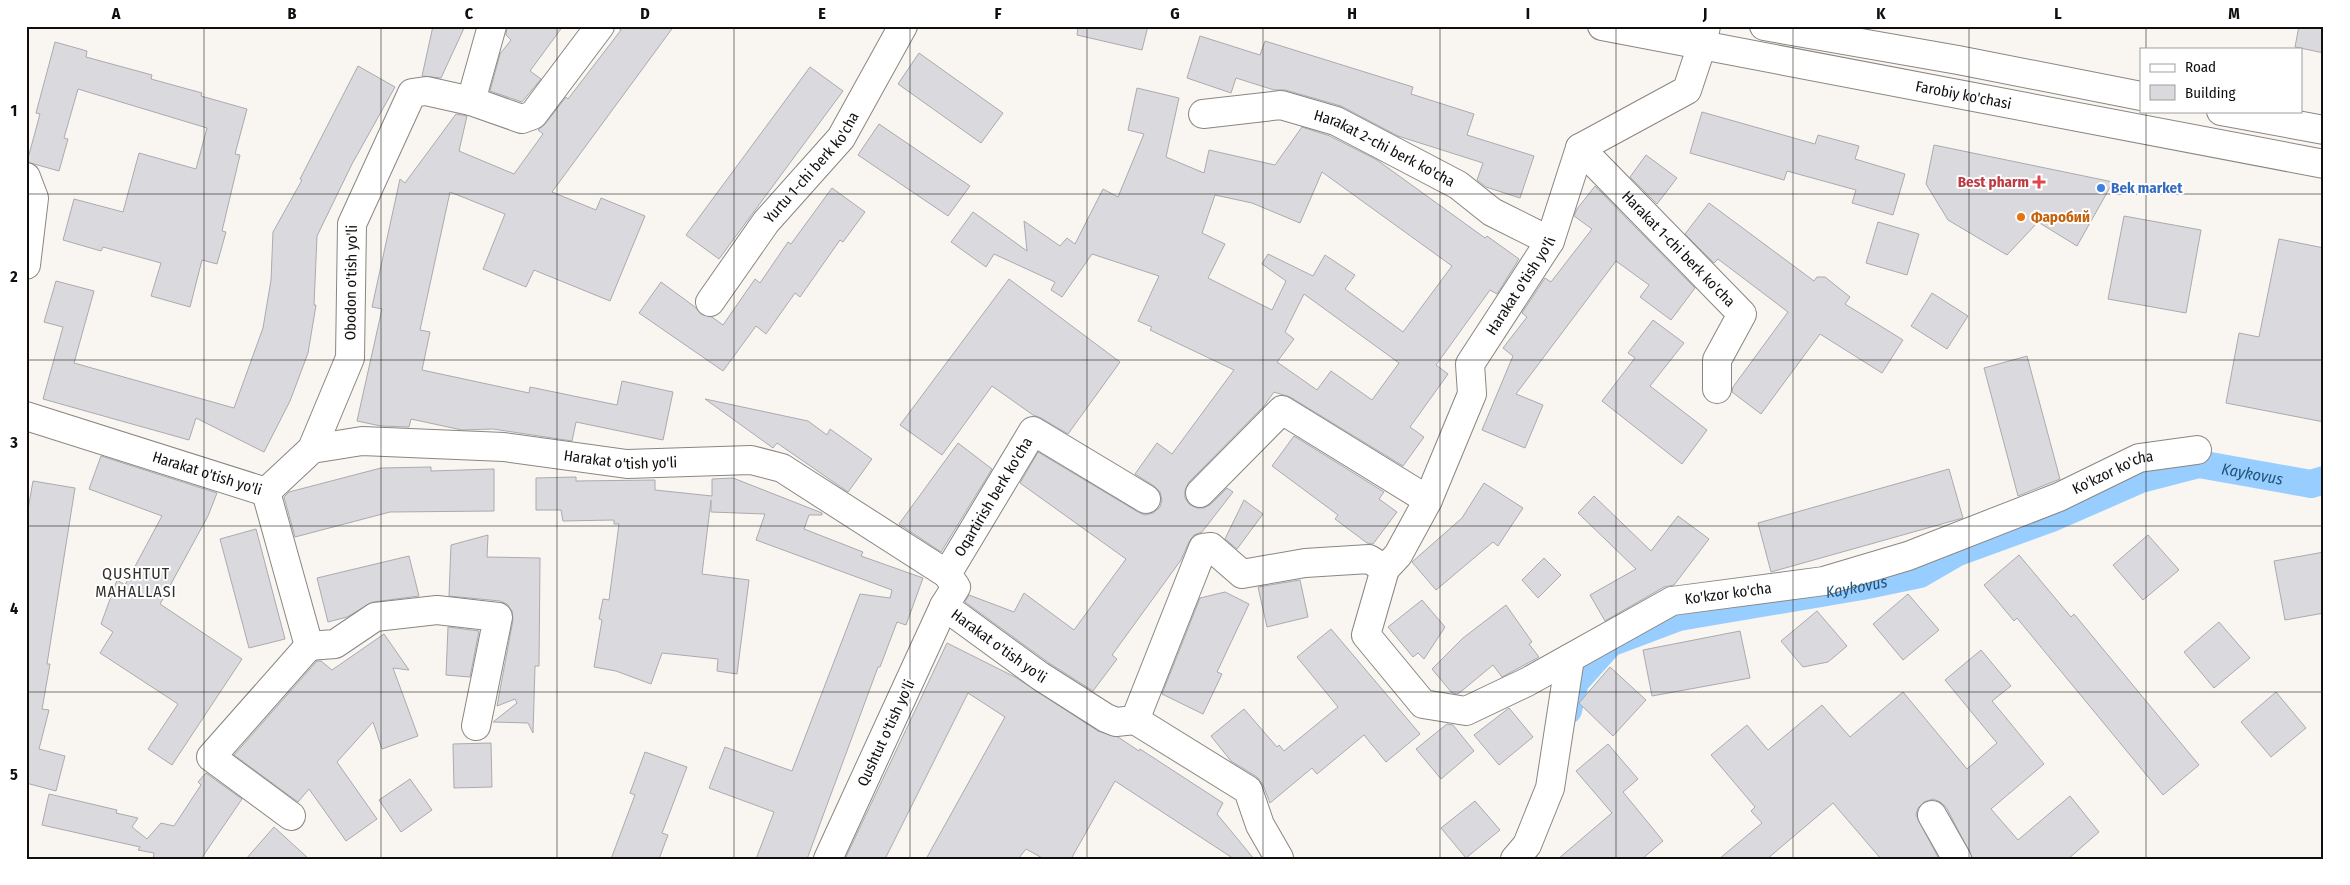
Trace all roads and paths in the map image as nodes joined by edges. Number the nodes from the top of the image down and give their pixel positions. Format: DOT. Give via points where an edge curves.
graph roads {
  1 [pos="492,26"];
  2 [pos="600,26"];
  3 [pos="904,26"];
  4 [pos="1602,26"];
  5 [pos="1764,26"];
  6 [pos="1801,30"];
  7 [pos="1704,36"];
  8 [pos="2140,96"];
  9 [pos="472,100"];
  10 [pos="2226,112"];
  11 [pos="1204,114"];
  12 [pos="2324,130"];
  13 [pos="1580,148"];
  14 [pos="2324,164"];
  15 [pos="26,177"];
  16 [pos="1550,241"];
  17 [pos="26,265"];
  18 [pos="710,302"];
  19 [pos="1717,389"];
  20 [pos="26,416"];
  21 [pos="312,449"];
  22 [pos="2197,450"];
  23 [pos="266,492"];
  24 [pos="1200,492"];
  25 [pos="1146,500"];
  26 [pos="1428,500"];
  27 [pos="1385,569"];
  28 [pos="947,574"];
  29 [pos="944,606"];
  30 [pos="309,646"];
  31 [pos="1570,658"];
  32 [pos="1135,720"];
  33 [pos="476,726"];
  34 [pos="1932,815"];
  35 [pos="291,816"];
  36 [pos="1279,858"];
  37 [pos="828,859"];
  38 [pos="1515,859"];
  39 [pos="1957,859"];
  1 -- 9 [label="street"];
  2 -- 9 [label="street, Obodon o'tish yo'li" via="533,115 522,119"];
  3 -- 18 [label="street, Yurtu 1-chi berk ko'cha" via="841,138 766,222"];
  4 -- 7 [label="street, Farobiy ko'chasi"];
  5 -- 6 [label="street"];
  6 -- 8 [label="street"];
  7 -- 13 [label="street" via="1686,90"];
  7 -- 14 [label="street, Farobiy ko'chasi"];
  9 -- 21 [label="street, Obodon o'tish yo'li" via="426,91 412,93 352,224 350,358"];
  10 -- 12 [label="street"];
  11 -- 16 [label="street, Harakat 2-chi berk ko'cha" via="1281,105 1336,121 1458,185 1492,212"];
  13 -- 16 [label="street, Harakat o'tish yo'li"];
  13 -- 19 [label="street, Harakat 1-chi berk ko'cha" via="1742,314 1716,360"];
  15 -- 17 [label="street" via="34,198"];
  16 -- 26 [label="street, Harakat o'tish yo'li" via="1470,364 1472,394"];
  20 -- 23 [label="street, Harakat o'tish yo'li"];
  21 -- 23 [label="street, Harakat o'tish yo'li"];
  21 -- 28 [label="street, Harakat o'tish yo'li" via="362,442 504,446 627,464 751,460 782,468"];
  22 -- 31 [label="street, Ko'kzor ko'cha" via="2139,458 2059,497 1908,556 1824,581 1672,602"];
  23 -- 30 [label="street"];
  24 -- 26 [label="street" via="1282,410"];
  25 -- 28 [label="street, Oqartirish berk ko'cha" via="1034,431"];
  26 -- 27 [label="street, Harakat o'tish yo'li" via="1398,555"];
  27 -- 31 [label="street, Ko'kzor ko'cha" via="1366,635 1422,704 1466,711"];
  27 -- 32 [label="street" via="1369,560 1305,563 1242,574 1211,547 1203,548"];
  28 -- 29 [label="street, Harakat o'tish yo'li" via="956,587"];
  29 -- 32 [label="street, Harakat o'tish yo'li" via="1040,676 1106,718 1116,722"];
  29 -- 37 [label="street, Qushtut o'tish yo'li"];
  30 -- 33 [label="street" via="335,644 375,617 437,610 498,617"];
  30 -- 35 [label="street" via="211,757"];
  31 -- 38 [label="street" via="1550,788 1527,844"];
  32 -- 36 [label="street" via="1248,790 1260,825"];
  34 -- 39 [label="street"];
}
